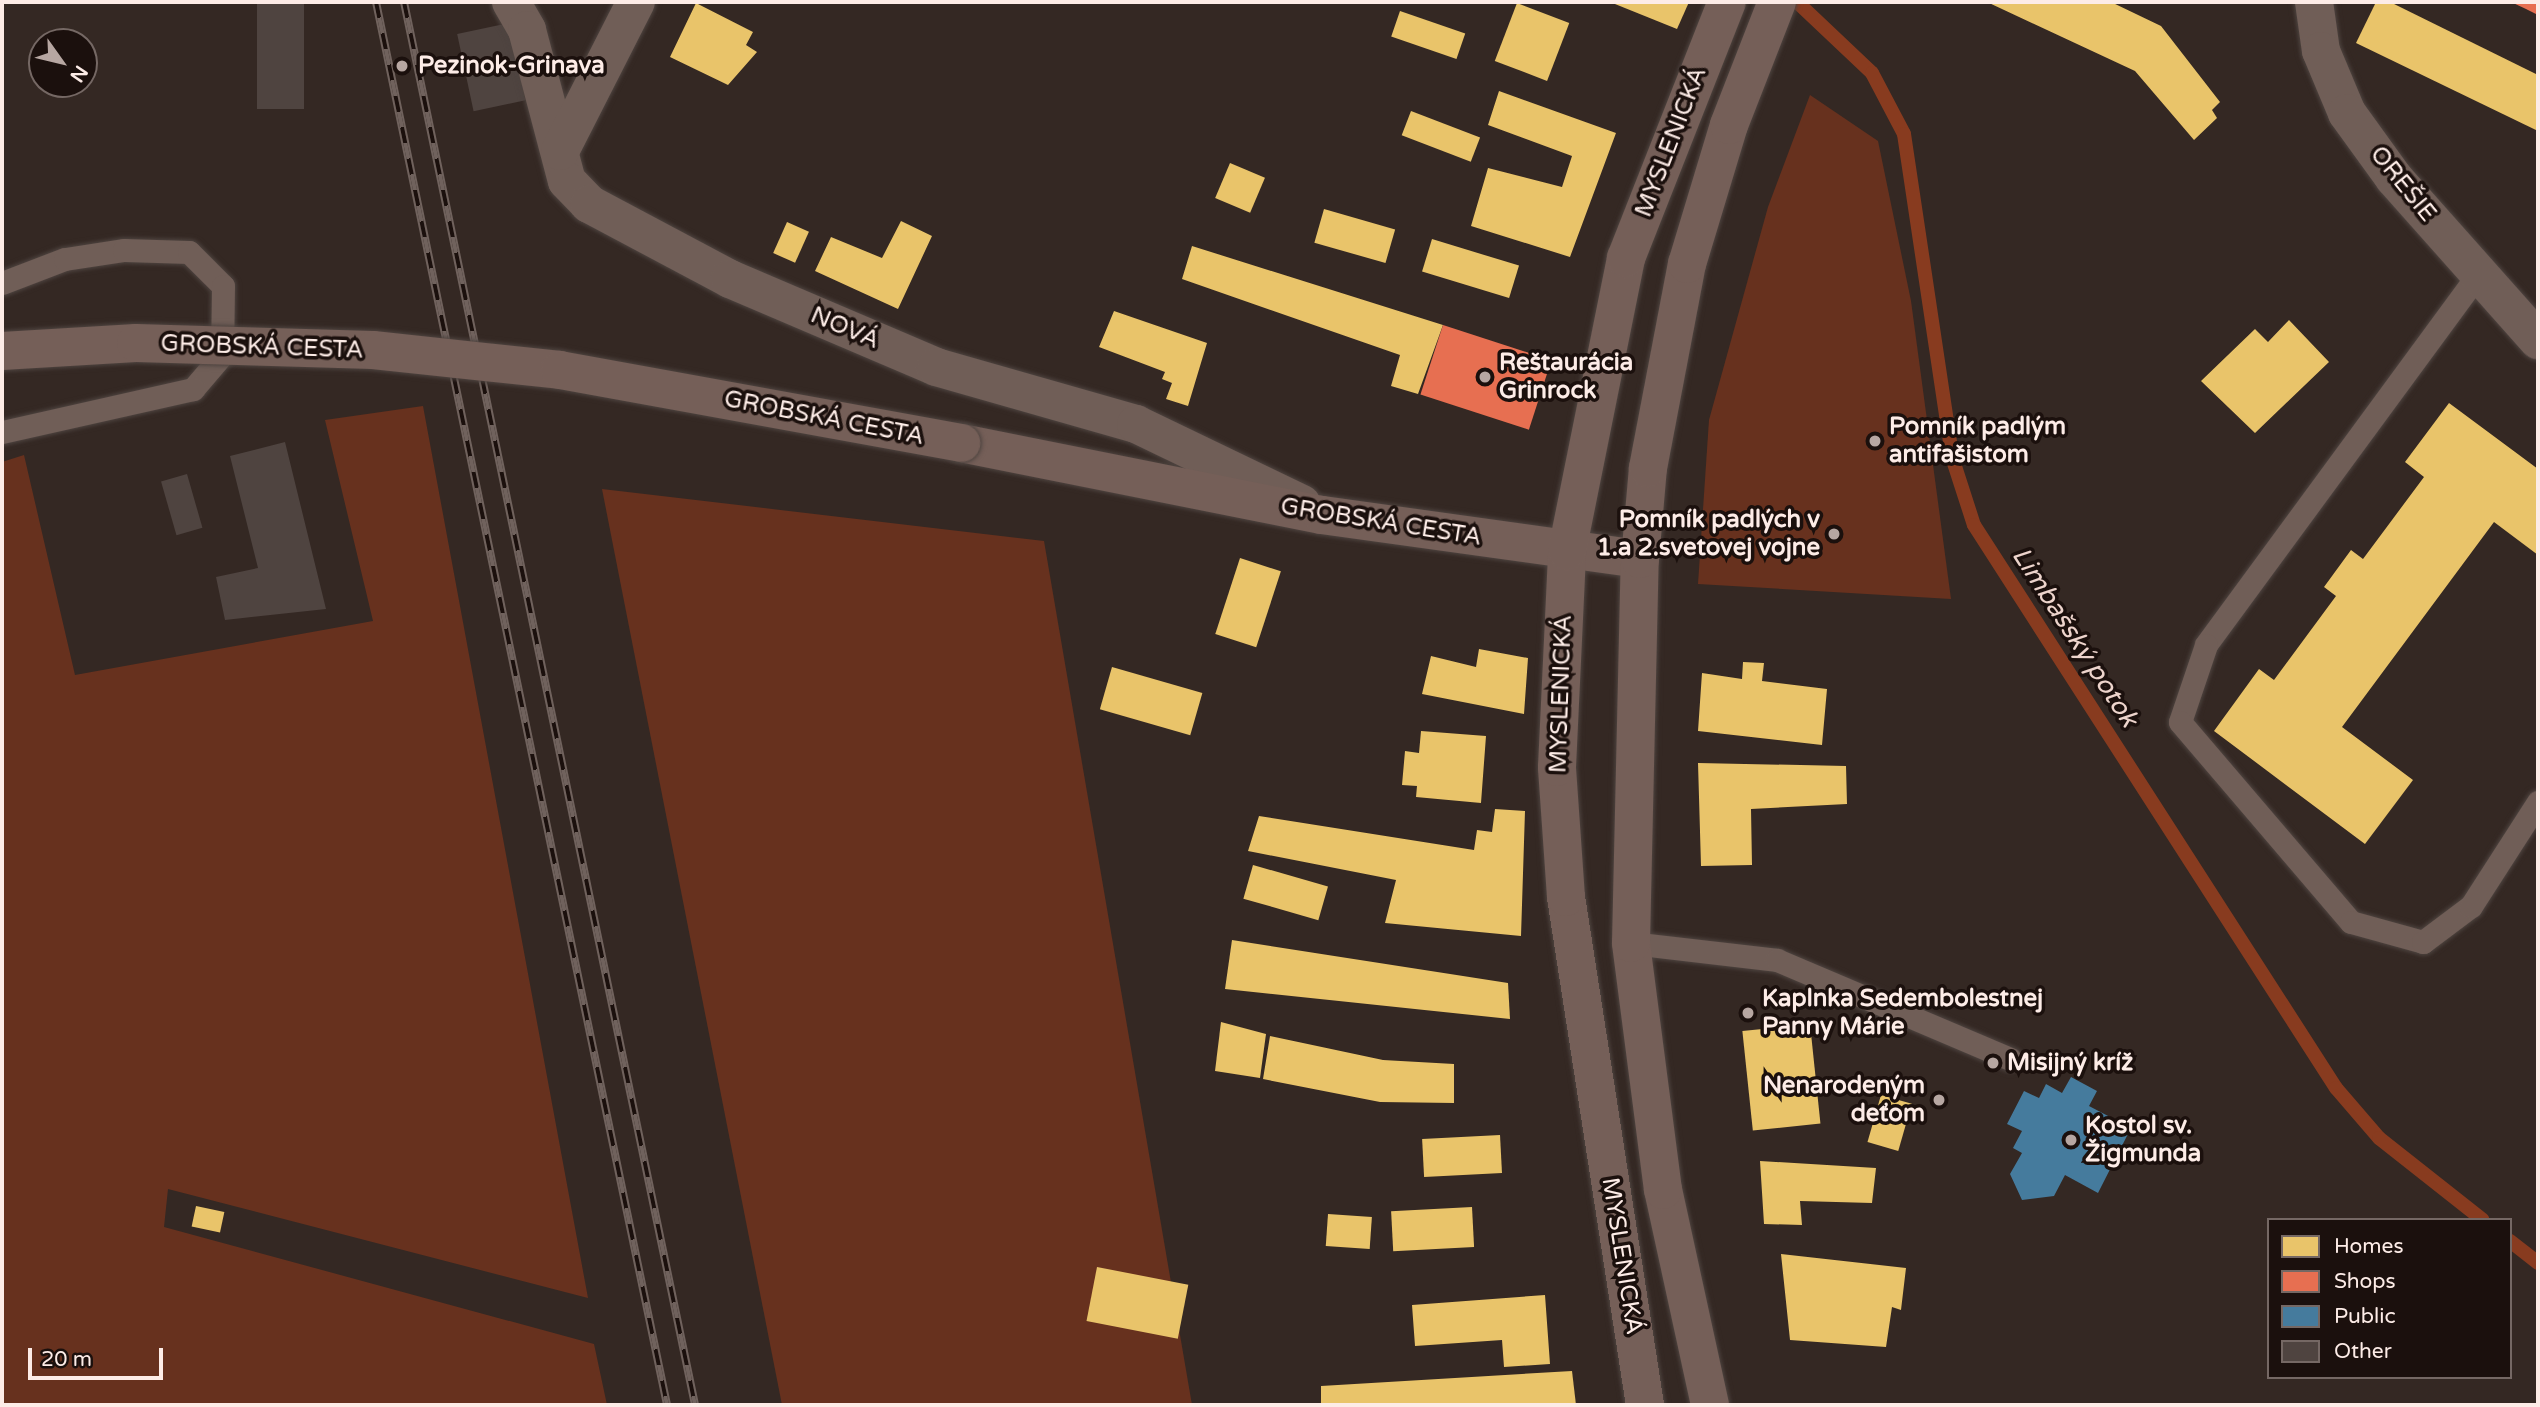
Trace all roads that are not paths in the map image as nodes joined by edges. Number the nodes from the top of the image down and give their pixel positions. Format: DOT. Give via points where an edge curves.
graph roads {
  1 [pos="510,2"];
  2 [pos="636,2"];
  3 [pos="1727,2"];
  4 [pos="2314,2"];
  5 [pos="1771,16"];
  6 [pos="560,151"];
  7 [pos="2479,273"];
  8 [pos="2,283"];
  9 [pos="2538,340"];
  10 [pos="2,351"];
  11 [pos="2,432"];
  12 [pos="1322,514"];
  13 [pos="1567,551"];
  14 [pos="1640,559"];
  15 [pos="2538,802"];
  16 [pos="1631,943"];
  17 [pos="2010,1059"];
  18 [pos="1645,1405"];
  19 [pos="1710,1405"];
  1 -- 6 [label="street, NOVÁ" via="527,30"];
  2 -- 6 [label="street"];
  3 -- 13 [label="main road, MYSLENICKÁ" via="1626,258"];
  4 -- 7 [label="street, OREŠIE" via="2321,51 2347,113 2394,178"];
  5 -- 14 [label="main road, MYSLENICKÁ" via="1688,264 1648,468"];
  6 -- 12 [label="street, NOVÁ" via="567,181 589,204 713,269 936,367 1136,424"];
  7 -- 9 [label="street, OREŠIE"];
  7 -- 15 [label="lane" via="2206,645 2180,722 2351,922 2423,942 2471,906"];
  8 -- 11 [label="lane" via="65,259 124,250 189,252 223,286 222,355 193,389"];
  10 -- 12 [label="main road, GROBSKÁ CESTA, bridge" via="204,343 373,350 572,372"];
  12 -- 13 [label="main road, GROBSKÁ CESTA"];
  13 -- 14 [label="main road, GROBSKÁ CESTA"];
  13 -- 18 [label="main road, MYSLENICKÁ" via="1557,767 1566,897"];
  14 -- 16 [label="main road, MYSLENICKÁ"];
  16 -- 17 [label="lane" via="1777,960"];
  16 -- 19 [label="main road, MYSLENICKÁ" via="1663,1190"];
}
